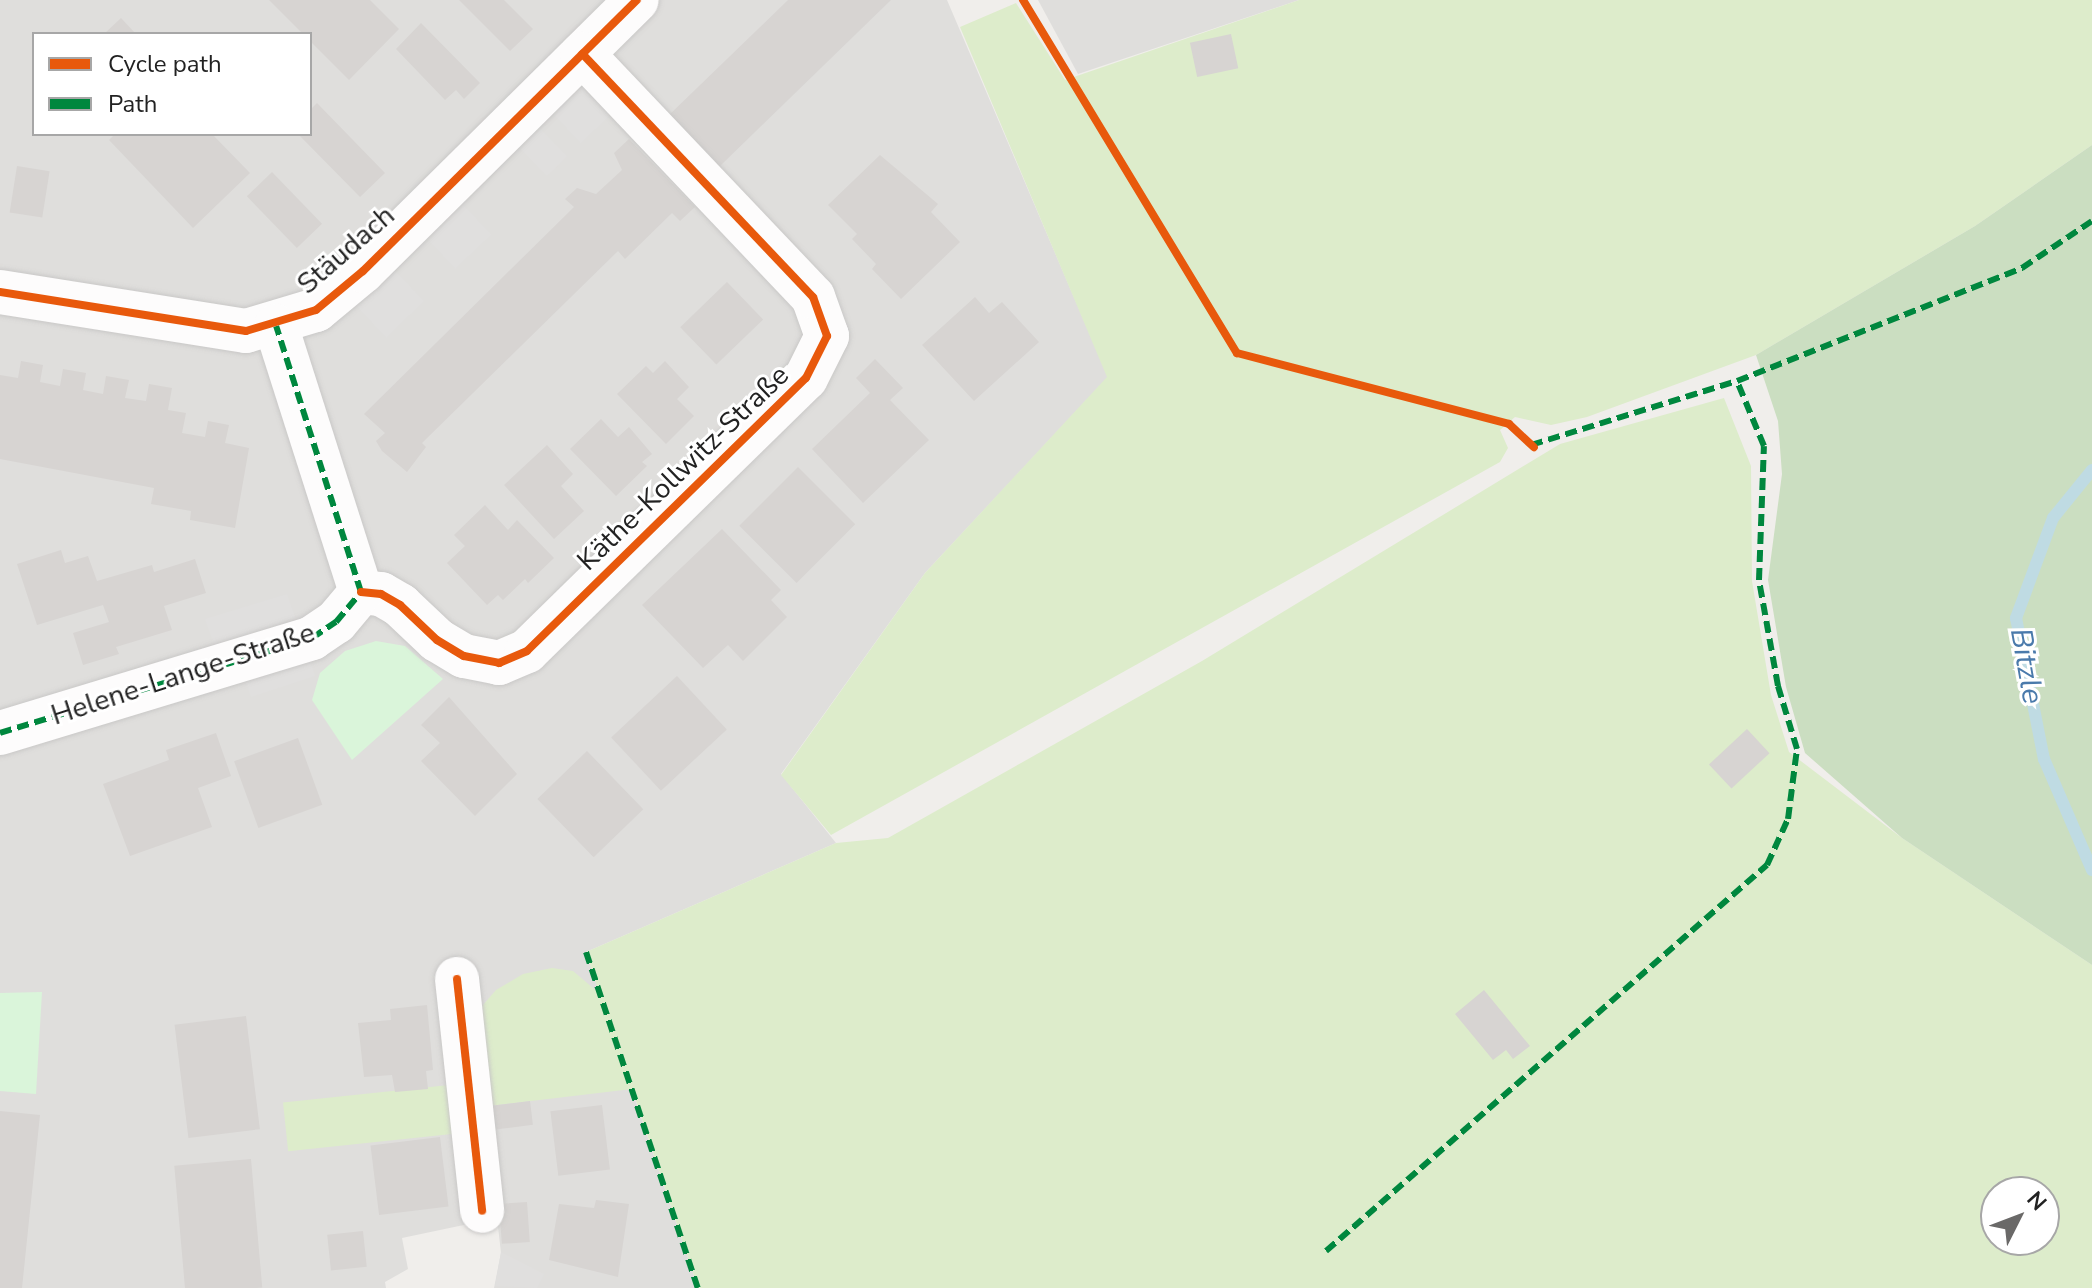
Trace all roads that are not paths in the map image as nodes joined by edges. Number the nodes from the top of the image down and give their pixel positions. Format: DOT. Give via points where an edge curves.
graph roads {
  1 [pos="637,0"];
  2 [pos="582,54"];
  3 [pos="0,292"];
  4 [pos="276,326"];
  5 [pos="361,592"];
  6 [pos="0,733"];
  7 [pos="457,979"];
  8 [pos="482,1211"];
  1 -- 2 [label="street, Stäudach"];
  2 -- 4 [label="street, Stäudach" via="341,291 316,310"];
  2 -- 5 [label="street, Käthe-Kollwitz-Straße" via="813,297 827,336 806,378 527,651 499,663 464,656 437,640 400,605 381,594"];
  3 -- 4 [label="street, Stäudach" via="209,327 246,331"];
  4 -- 5 [label="street"];
  5 -- 6 [label="street, Helene-Lange-Straße" via="336,622 312,638"];
  7 -- 8 [label="street"];
}
